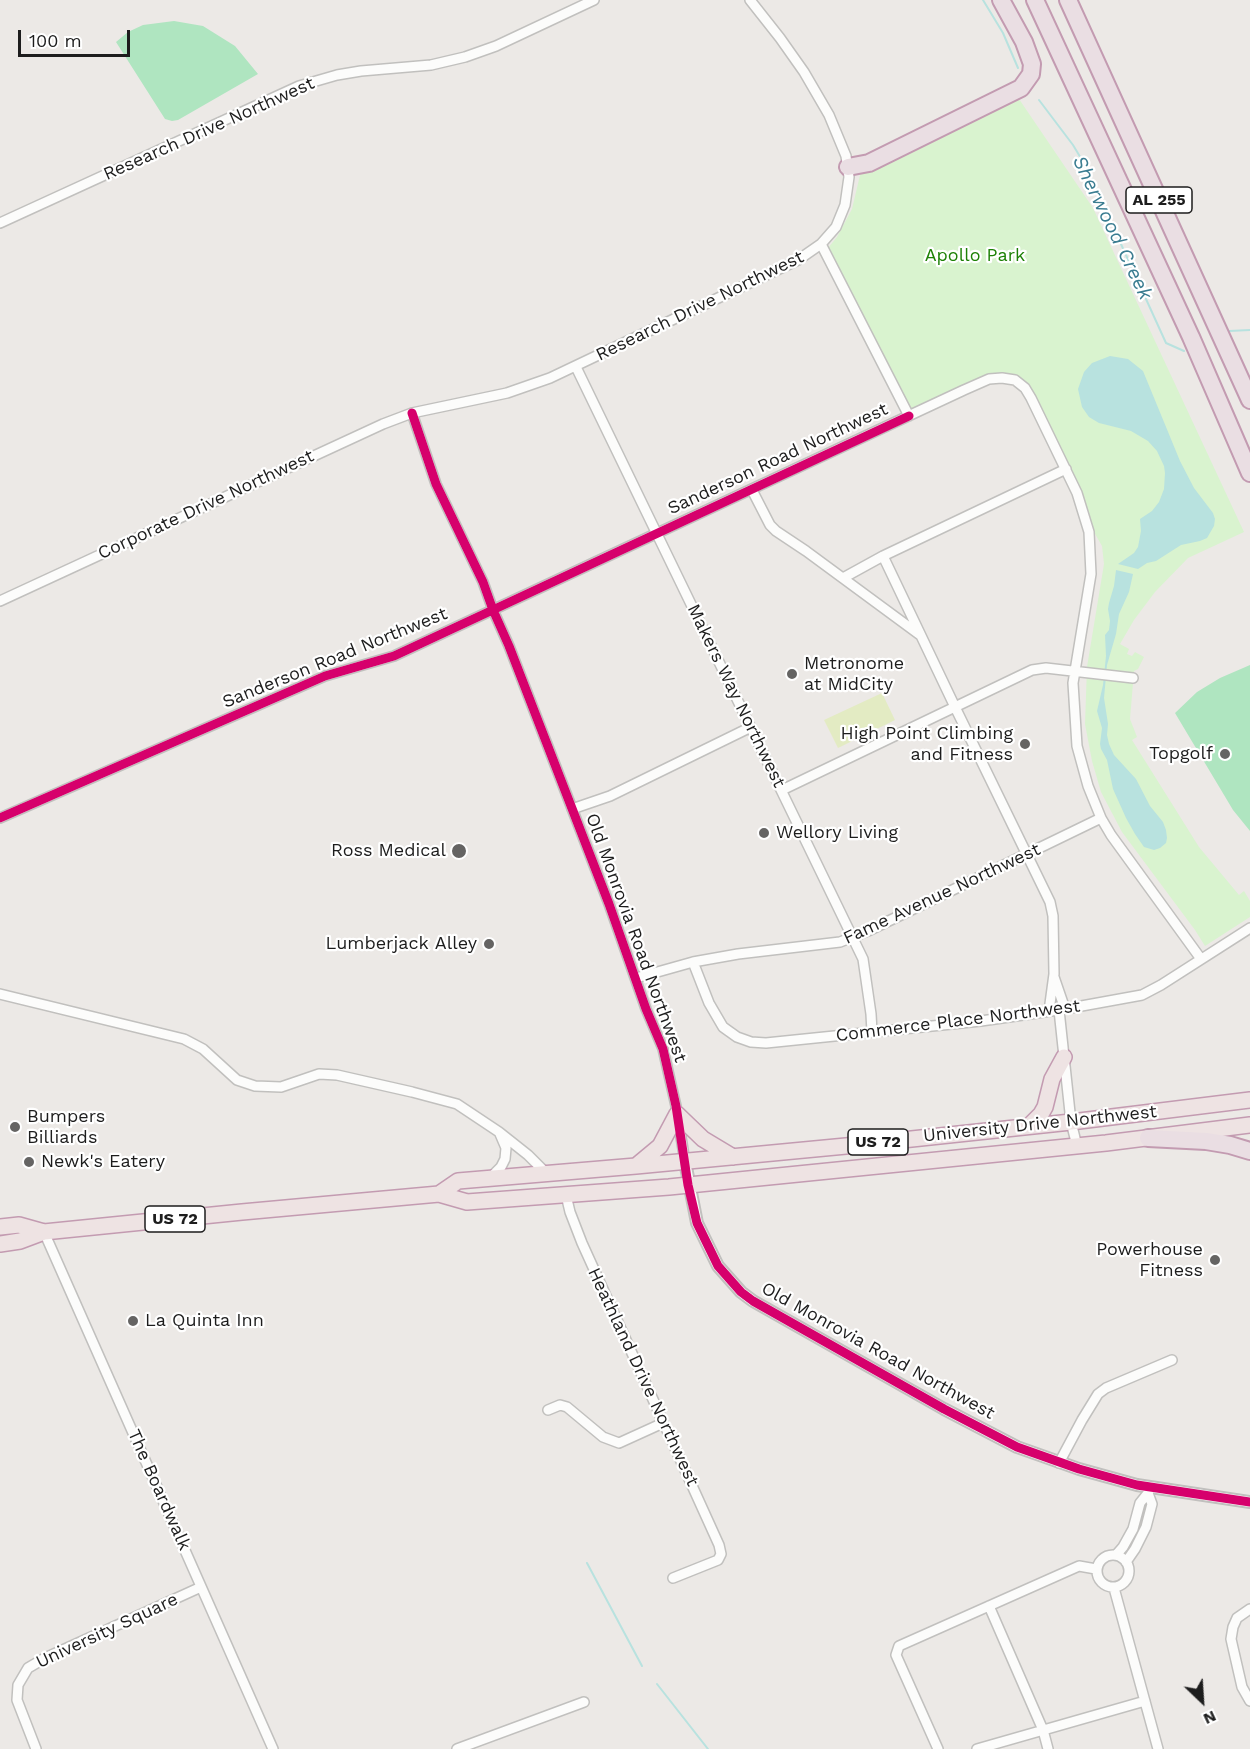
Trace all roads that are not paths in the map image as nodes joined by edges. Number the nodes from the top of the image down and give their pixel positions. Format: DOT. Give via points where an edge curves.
graph roads {
  1 [pos="594,0"];
  2 [pos="750,0"];
  3 [pos="1001,0"];
  4 [pos="1030,0"];
  5 [pos="1035,0"];
  6 [pos="1068,0"];
  7 [pos="1053,40"];
  8 [pos="848,167"];
  9 [pos="0,224"];
  10 [pos="821,244"];
  11 [pos="576,367"];
  12 [pos="1250,399"];
  13 [pos="412,413"];
  14 [pos="909,416"];
  15 [pos="1066,469"];
  16 [pos="1250,473"];
  17 [pos="752,490"];
  18 [pos="657,534"];
  19 [pos="883,556"];
  20 [pos="843,578"];
  21 [pos="0,601"];
  22 [pos="493,610"];
  23 [pos="920,635"];
  24 [pos="1074,672"];
  25 [pos="1133,678"];
  26 [pos="955,707"];
  27 [pos="751,727"];
  28 [pos="782,790"];
  29 [pos="572,809"];
  30 [pos="0,818"];
  31 [pos="1101,818"];
  32 [pos="1026,854"];
  33 [pos="1250,928"];
  34 [pos="853,937"];
  35 [pos="1201,959"];
  36 [pos="693,962"];
  37 [pos="1054,974"];
  38 [pos="636,978"];
  39 [pos="0,994"];
  40 [pos="1058,1010"];
  41 [pos="872,1032"];
  42 [pos="1064,1057"];
  43 [pos="1250,1100"];
  44 [pos="677,1114"];
  45 [pos="1071,1122"];
  46 [pos="1250,1125"];
  47 [pos="1029,1126"];
  48 [pos="499,1132"];
  49 [pos="1148,1138"];
  50 [pos="1071,1147"];
  51 [pos="1250,1151"];
  52 [pos="733,1157"];
  53 [pos="685,1162"];
  54 [pos="636,1166"];
  55 [pos="546,1173"];
  56 [pos="489,1178"];
  57 [pos="688,1185"];
  58 [pos="439,1194"];
  59 [pos="566,1195"];
  60 [pos="0,1227"];
  61 [pos="44,1232"];
  62 [pos="0,1244"];
  63 [pos="1172,1360"];
  64 [pos="548,1410"];
  65 [pos="663,1422"];
  66 [pos="1059,1463"];
  67 [pos="1149,1490"];
  68 [pos="1250,1502"];
  69 [pos="1116,1555"];
  70 [pos="1126,1562"];
  71 [pos="1096,1569"];
  72 [pos="673,1578"];
  73 [pos="201,1587"];
  74 [pos="1114,1588"];
  75 [pos="989,1606"];
  76 [pos="1250,1609"];
  77 [pos="1145,1701"];
  78 [pos="1250,1701"];
  79 [pos="584,1702"];
  80 [pos="1043,1730"];
  81 [pos="36,1749"];
  82 [pos="273,1749"];
  83 [pos="457,1749"];
  84 [pos="938,1749"];
  85 [pos="977,1749"];
  86 [pos="1048,1749"];
  87 [pos="1158,1749"];
  1 -- 9 [label="street, Research Drive Northwest" via="465,57 431,65 337,75 299,86"];
  2 -- 8 [label="street, Research Drive Northwest" via="817,93 844,148"];
  3 -- 8 [label="highway" via="1032,64 1031,74 1021,88 869,163"];
  4 -- 7 [label="highway"];
  5 -- 7 [label="highway, AL 255"];
  6 -- 12 [label="highway, AL 255"];
  7 -- 16 [label="highway, AL 255"];
  8 -- 10 [label="street, Research Drive Northwest" via="849,187 842,215"];
  10 -- 11 [label="street, Research Drive Northwest" via="798,260"];
  10 -- 14 [label="street"];
  11 -- 13 [label="street, Research Drive Northwest" via="507,393"];
  11 -- 18 [label="street, Makers Way Northwest"];
  13 -- 21 [label="street, Corporate Drive Northwest" via="358,434"];
  13 -- 22 [label="street, Old Monrovia Road Northwest" via="436,484"];
  14 -- 15 [label="street, Sanderson Road Northwest" via="990,379 1015,381 1031,398"];
  14 -- 17 [label="street, Sanderson Road Northwest"];
  15 -- 19 [label="street"];
  15 -- 24 [label="street, Sanderson Road Northwest" via="1086,518 1091,559 1089,594"];
  17 -- 18 [label="street, Sanderson Road Northwest"];
  17 -- 20 [label="street" via="776,531"];
  18 -- 22 [label="street, Sanderson Road Northwest"];
  18 -- 27 [label="street, Makers Way Northwest"];
  19 -- 20 [label="street"];
  19 -- 23 [label="street"];
  20 -- 23 [label="street"];
  22 -- 29 [label="street, Old Monrovia Road Northwest"];
  22 -- 30 [label="street, Sanderson Road Northwest" via="393,656 325,676"];
  23 -- 26 [label="street"];
  24 -- 25 [label="street"];
  24 -- 26 [label="street" via="1032,670"];
  24 -- 31 [label="street, Sanderson Road Northwest" via="1077,746"];
  26 -- 28 [label="street"];
  26 -- 32 [label="street"];
  27 -- 28 [label="street, Makers Way Northwest"];
  27 -- 29 [label="street" via="610,796"];
  28 -- 34 [label="street, Makers Way Northwest"];
  29 -- 38 [label="street, Old Monrovia Road Northwest"];
  31 -- 32 [label="street, Fame Avenue Northwest"];
  31 -- 35 [label="street, Sanderson Road Northwest"];
  32 -- 34 [label="street, Fame Avenue Northwest"];
  32 -- 37 [label="street" via="1052,908"];
  33 -- 35 [label="street, Commerce Place Northwest"];
  34 -- 36 [label="street, Fame Avenue Northwest"];
  34 -- 41 [label="street, Makers Way Northwest" via="864,959"];
  35 -- 40 [label="street, Commerce Place Northwest" via="1147,993"];
  36 -- 38 [label="street, Fame Avenue Northwest"];
  36 -- 41 [label="street, Commerce Place Northwest" via="714,1012 723,1027 737,1037 766,1043"];
  37 -- 40 [label="street"];
  37 -- 40 [label="street"];
  38 -- 44 [label="street, Old Monrovia Road Northwest" via="663,1049"];
  39 -- 48 [label="street" via="183,1039 203,1049 237,1080 255,1086 281,1087 319,1074 337,1075 457,1104"];
  40 -- 41 [label="street, Commerce Place Northwest"];
  40 -- 42 [label="street"];
  42 -- 45 [label="street"];
  42 -- 47 [label="highway" via="1052,1079 1045,1107"];
  43 -- 45 [label="highway, University Drive Northwest / US 72"];
  44 -- 52 [label="highway" via="703,1139"];
  44 -- 53 [label="street, Old Monrovia Road Northwest"];
  44 -- 54 [label="highway" via="660,1146"];
  45 -- 47 [label="highway, University Drive Northwest / US 72"];
  45 -- 50 [label="street"];
  46 -- 49 [label="highway, University Drive Northwest / US 72"];
  47 -- 52 [label="highway, University Drive Northwest / US 72"];
  48 -- 55 [label="street"];
  48 -- 56 [label="street" via="506,1149 505,1159"];
  49 -- 50 [label="highway, University Drive Northwest / US 72"];
  49 -- 51 [label="highway" via="1206,1141"];
  50 -- 57 [label="highway, University Drive Northwest / US 72"];
  52 -- 53 [label="highway, University Drive Northwest / US 72"];
  53 -- 54 [label="highway, University Drive Northwest / US 72"];
  53 -- 57 [label="street, Old Monrovia Road Northwest"];
  54 -- 55 [label="highway, University Drive Northwest / US 72"];
  55 -- 56 [label="highway, University Drive Northwest / US 72"];
  56 -- 58 [label="highway, University Drive Northwest / US 72" via="458,1181"];
  57 -- 59 [label="highway, University Drive Northwest / US 72"];
  57 -- 66 [label="street, Old Monrovia Road Northwest" via="697,1223 718,1266 753,1301 986,1432"];
  58 -- 59 [label="highway, University Drive Northwest / US 72" via="467,1202"];
  58 -- 61 [label="highway, University Drive Northwest / US 72"];
  59 -- 65 [label="street, Heathland Drive Northwest" via="582,1243"];
  60 -- 61 [label="highway, University Drive Northwest / US 72" via="20,1225"];
  61 -- 62 [label="highway, University Drive Northwest / US 72" via="20,1242"];
  61 -- 73 [label="street, The Boardwalk"];
  63 -- 66 [label="street" via="1098,1394"];
  64 -- 65 [label="street" via="560,1405 567,1407 603,1437 619,1443"];
  65 -- 72 [label="street, Heathland Drive Northwest" via="721,1554 718,1560"];
  66 -- 67 [label="street, Old Monrovia Road Northwest"];
  67 -- 68 [label="street, Old Monrovia Road Northwest"];
  67 -- 69 [label="street" via="1140,1503 1133,1529"];
  67 -- 70 [label="street" via="1152,1504 1146,1527"];
  69 -- 70 [label="street"];
  69 -- 71 [label="street" via="1105,1557"];
  70 -- 74 [label="street" via="1128,1576"];
  71 -- 74 [label="street" via="1101,1583"];
  71 -- 75 [label="street" via="1079,1566"];
  73 -- 81 [label="street, University Square" via="28,1668 18,1685 17,1700"];
  73 -- 82 [label="street, The Boardwalk"];
  74 -- 77 [label="street"];
  75 -- 80 [label="street"];
  75 -- 84 [label="street" via="898,1646 896,1655"];
  76 -- 78 [label="street" via="1238,1618 1231,1639 1242,1687"];
  77 -- 80 [label="street"];
  77 -- 87 [label="street"];
  79 -- 83 [label="street"];
  80 -- 85 [label="street"];
  80 -- 86 [label="street"];
}
